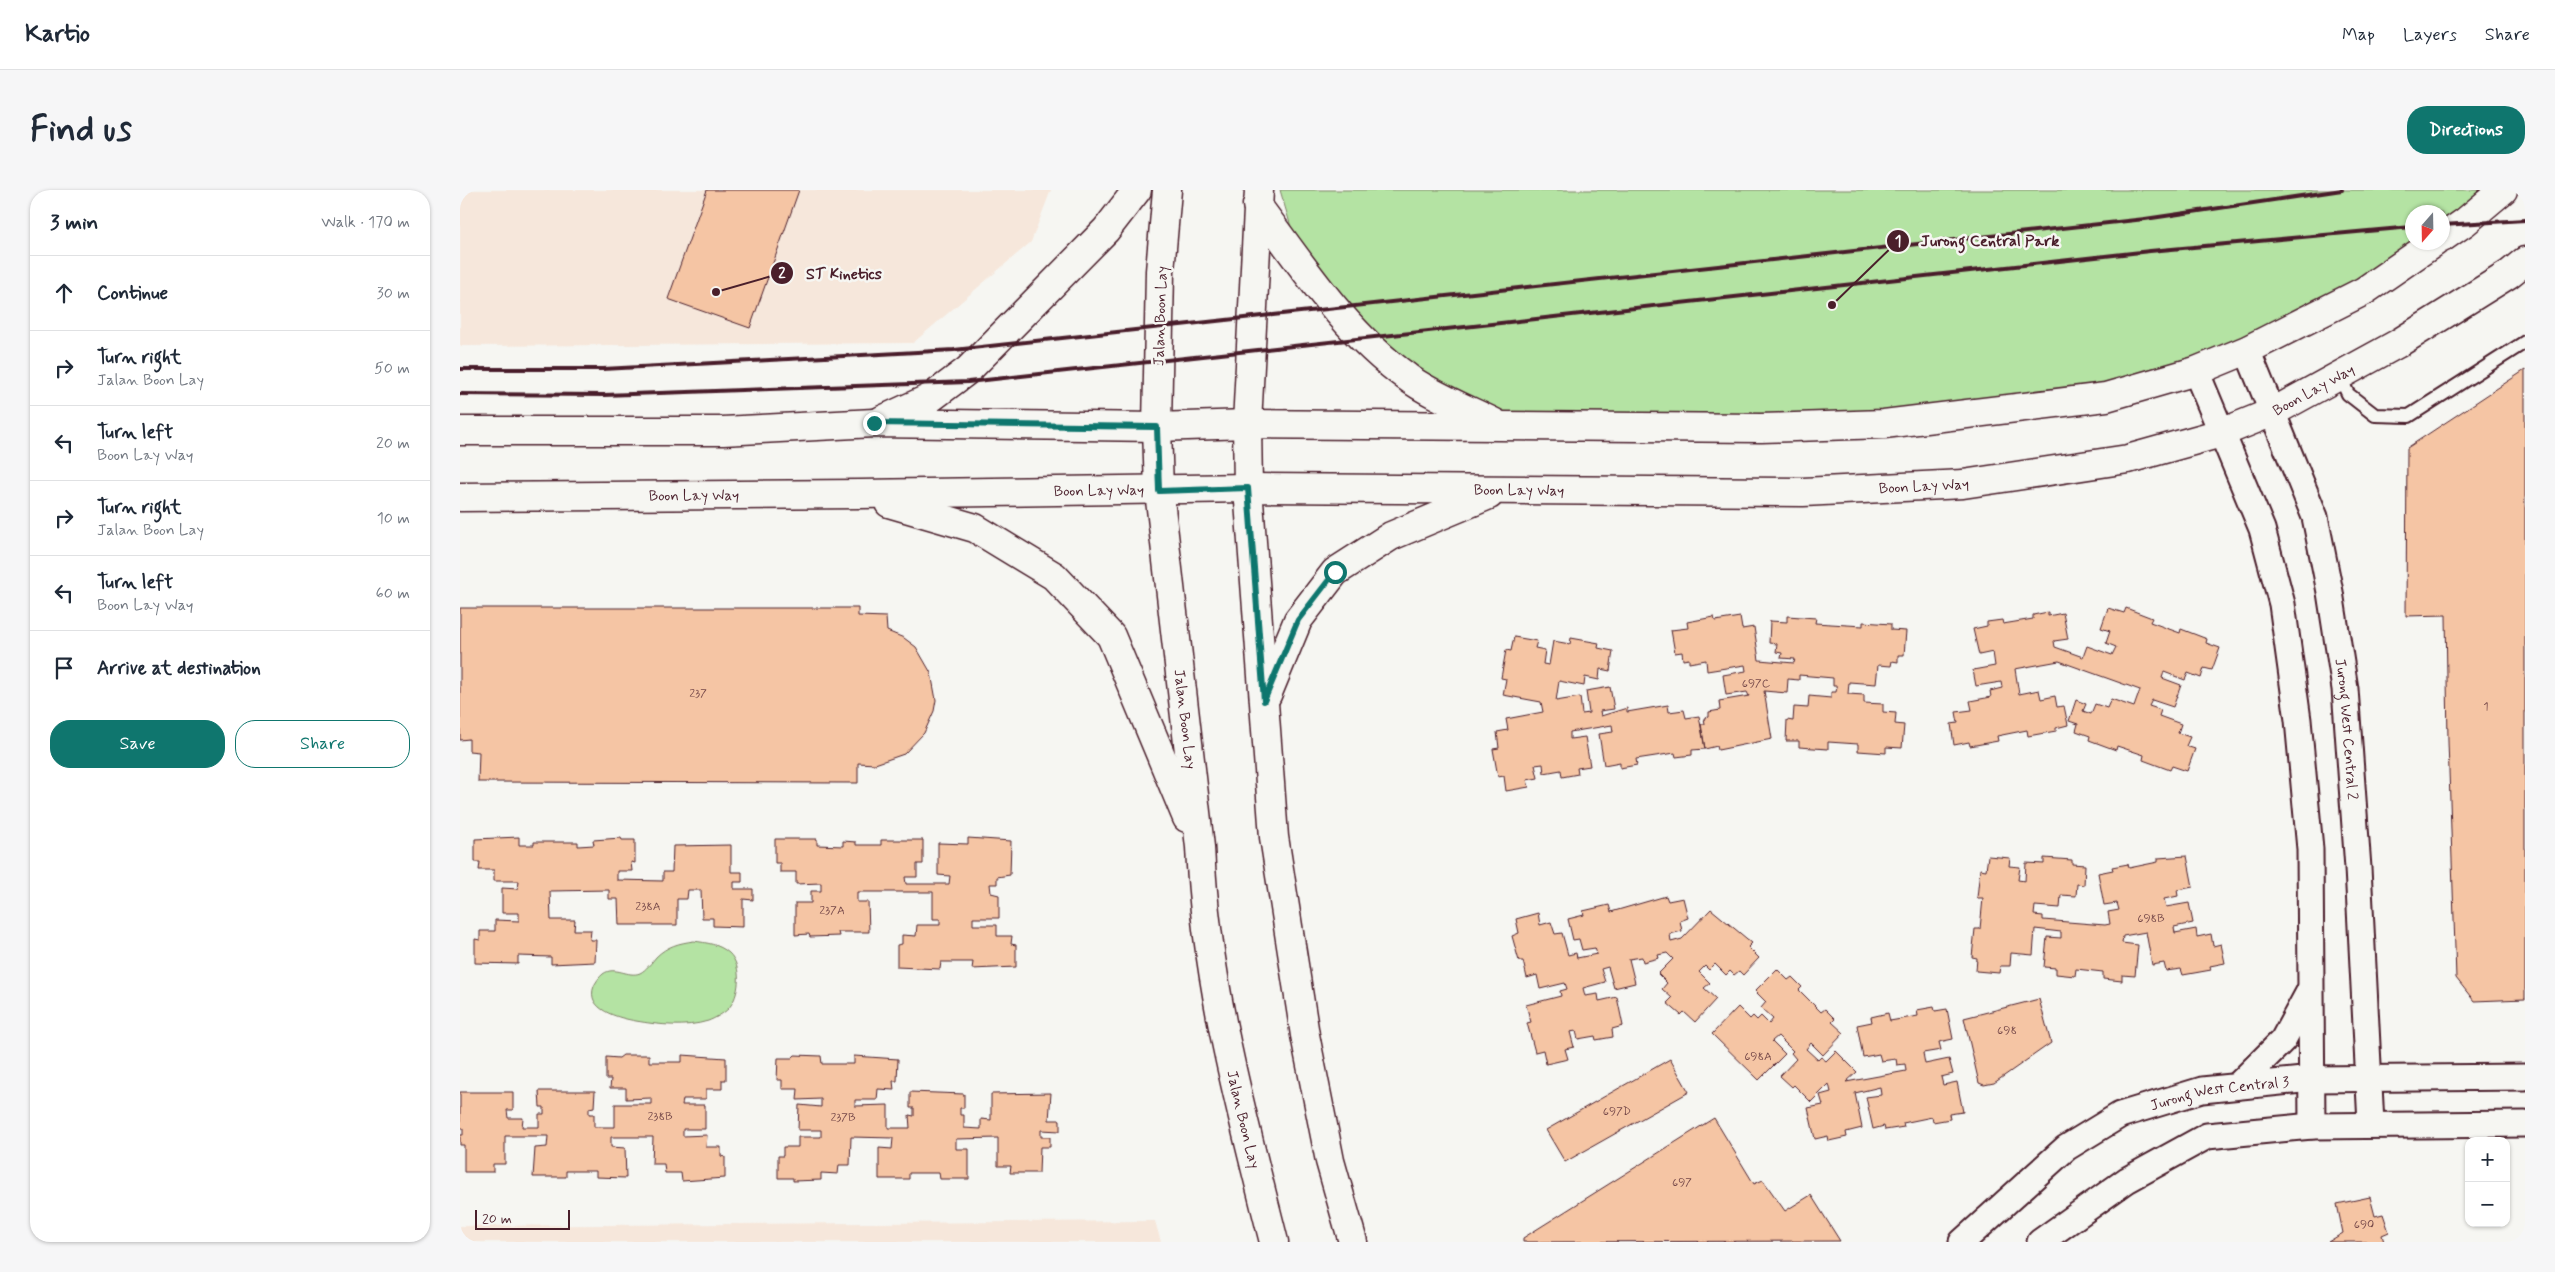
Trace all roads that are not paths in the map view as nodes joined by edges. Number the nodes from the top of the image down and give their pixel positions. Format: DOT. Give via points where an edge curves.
graph roads {
  1 [pos="1137,190"];
  2 [pos="1167,190"];
  3 [pos="2504,190"];
  4 [pos="1258,198"];
  5 [pos="2450,232"];
  6 [pos="2424,250"];
  7 [pos="2525,261"];
  8 [pos="2525,342"];
  9 [pos="2247,350"];
  10 [pos="2196,370"];
  11 [pos="2339,375"];
  12 [pos="2273,412"];
  13 [pos="874,423"];
  14 [pos="1247,424"];
  15 [pos="1500,426"];
  16 [pos="1157,427"];
  17 [pos="460,431"];
  18 [pos="2221,432"];
  19 [pos="1248,488"];
  20 [pos="1159,491"];
  21 [pos="1498,491"];
  22 [pos="861,494"];
  23 [pos="460,496"];
  24 [pos="1264,701"];
  25 [pos="1200,847"];
  26 [pos="2312,986"];
  27 [pos="2525,1077"];
  28 [pos="2368,1078"];
  29 [pos="2312,1079"];
  30 [pos="2237,1086"];
  31 [pos="2371,1124"];
  32 [pos="2525,1124"];
  33 [pos="2312,1126"];
  34 [pos="1274,1242"];
  35 [pos="1353,1242"];
  36 [pos="1962,1242"];
  37 [pos="2040,1242"];
  1 -- 13 [label="main road" via="1106,230 968,370 932,397"];
  2 -- 16 [label="main road, Jalan Boon Lay" via="1160,271"];
  3 -- 5 [label="main road"];
  4 -- 14 [label="main road"];
  4 -- 15 [label="main road" via="1308,275 1352,329 1407,378"];
  6 -- 9 [label="main road" via="2364,291"];
  7 -- 11 [label="main road, Boon Lay Way" via="2397,344"];
  8 -- 11 [label="lane" via="2409,416 2375,414 2348,394"];
  9 -- 10 [label="main road"];
  9 -- 12 [label="street, Jurong West Central 2"];
  10 -- 15 [label="main road" via="2106,397 1884,424 1761,428"];
  10 -- 18 [label="street"];
  11 -- 12 [label="main road, Boon Lay Way"];
  12 -- 18 [label="main road, Boon Lay Way"];
  12 -- 28 [label="street, Jurong West Central 2" via="2315,517 2345,689"];
  13 -- 16 [label="main road"];
  13 -- 17 [label="main road" via="724,432"];
  14 -- 15 [label="main road"];
  14 -- 16 [label="main road"];
  14 -- 19 [label="main road"];
  16 -- 20 [label="main road, Jalan Boon Lay"];
  18 -- 21 [label="main road, Boon Lay Way" via="2128,459 1962,484 1803,492"];
  18 -- 26 [label="street" via="2262,529 2282,604 2298,720 2310,849"];
  19 -- 20 [label="main road, Boon Lay Way"];
  19 -- 21 [label="main road, Boon Lay Way"];
  19 -- 24 [label="main road"];
  20 -- 22 [label="main road, Boon Lay Way"];
  20 -- 25 [label="main road, Jalan Boon Lay"];
  21 -- 24 [label="main road" via="1391,536 1335,572 1298,620"];
  22 -- 23 [label="main road, Boon Lay Way"];
  22 -- 25 [label="main road" via="975,528 1054,576 1111,636"];
  24 -- 35 [label="main road" via="1274,837 1305,1035 1330,1161"];
  25 -- 34 [label="main road, Jalan Boon Lay" via="1202,906 1224,1041"];
  26 -- 29 [label="street"];
  26 -- 30 [label="street" via="2283,1040"];
  27 -- 28 [label="street, Jurong West Central 3"];
  28 -- 29 [label="street, Jurong West Central 3"];
  28 -- 31 [label="street, Jurong West Central 2"];
  29 -- 30 [label="street, Jurong West Central 3"];
  29 -- 33 [label="street"];
  30 -- 36 [label="street, Jurong West Central 3" via="2202,1090 2120,1115 2066,1148"];
  31 -- 32 [label="street"];
  31 -- 33 [label="street"];
  33 -- 37 [label="street" via="2207,1136 2127,1180"];
}
